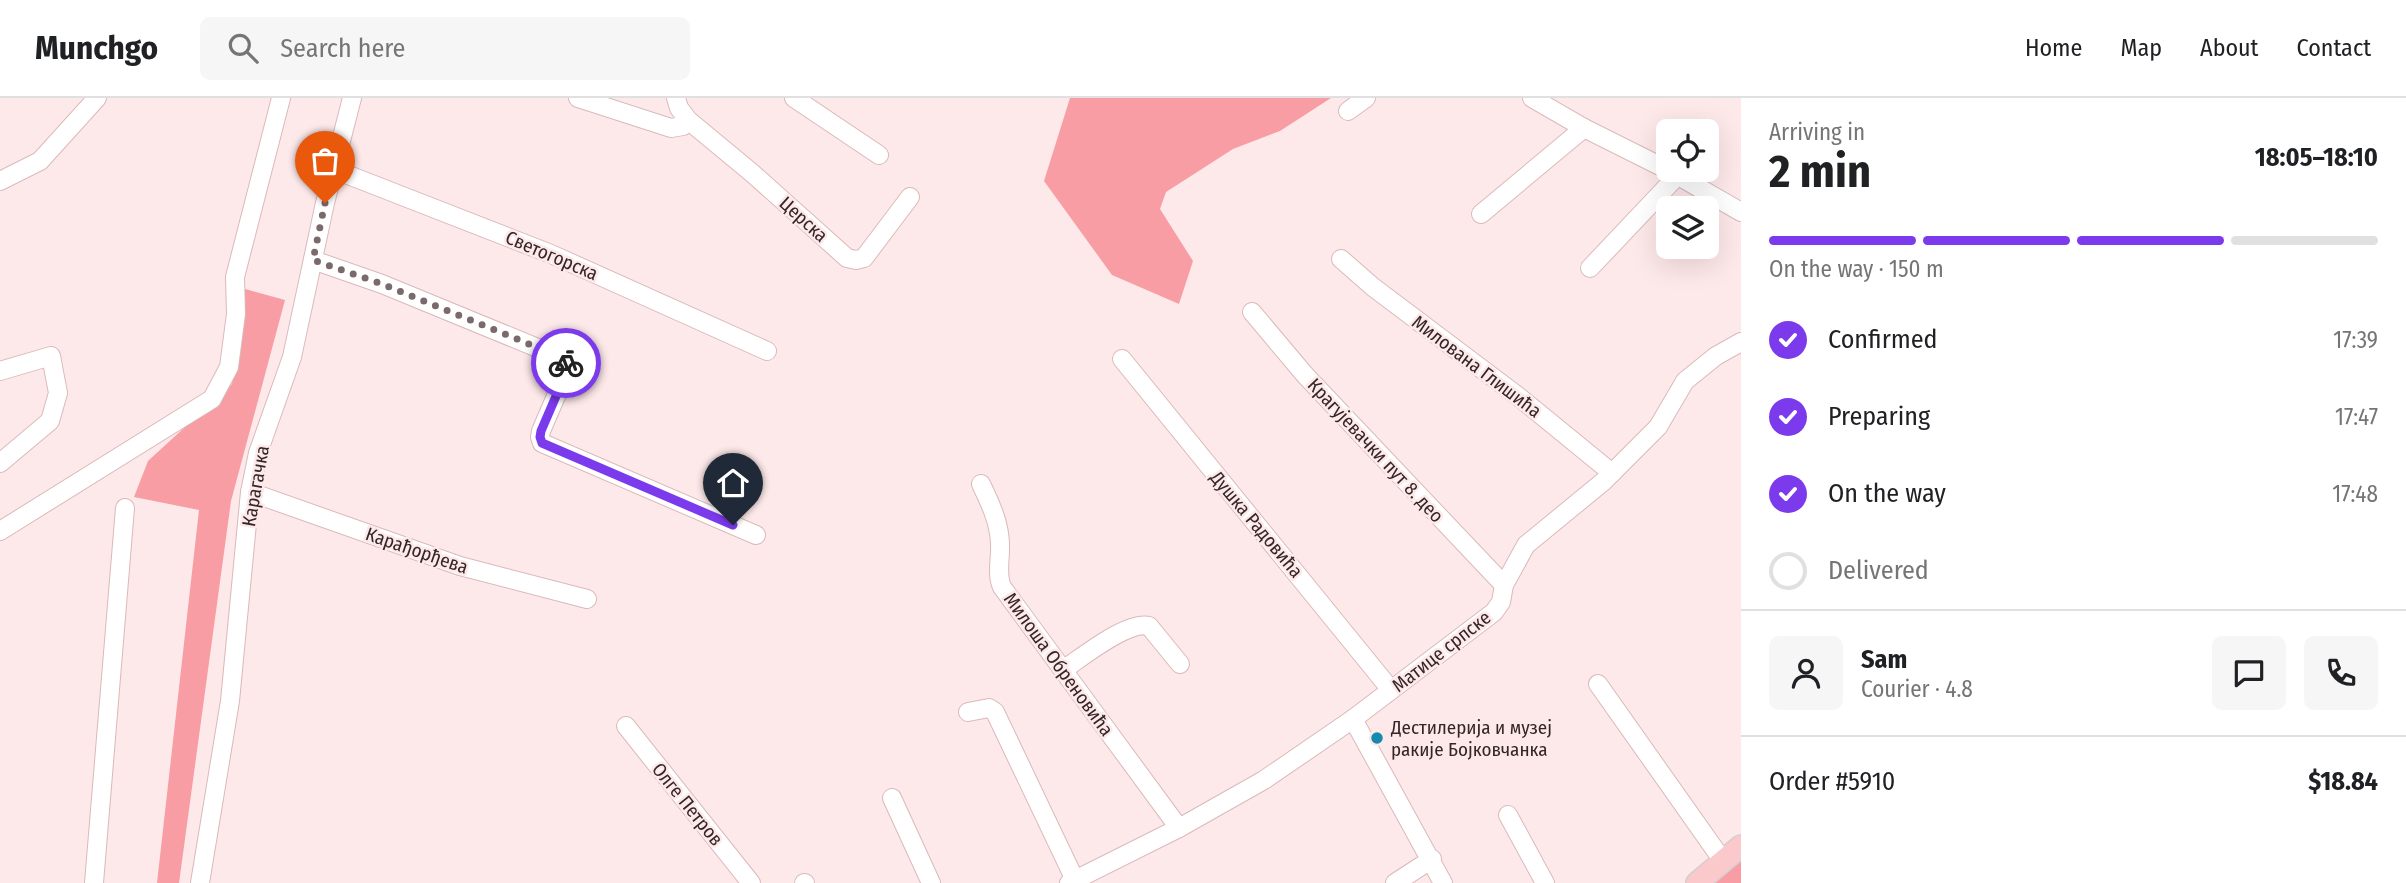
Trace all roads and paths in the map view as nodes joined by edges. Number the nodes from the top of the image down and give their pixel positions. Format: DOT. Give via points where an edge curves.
graph roads {
  1 [pos="97,98"];
  2 [pos="281,98"];
  3 [pos="352,98"];
  4 [pos="578,98"];
  5 [pos="676,98"];
  6 [pos="794,98"];
  7 [pos="1366,98"];
  8 [pos="1532,98"];
  9 [pos="1348,111"];
  10 [pos="688,120"];
  11 [pos="1584,128"];
  12 [pos="879,155"];
  13 [pos="1656,164"];
  14 [pos="333,169"];
  15 [pos="0,181"];
  16 [pos="1662,182"];
  17 [pos="1690,182"];
  18 [pos="910,197"];
  19 [pos="1741,212"];
  20 [pos="1481,214"];
  21 [pos="1341,259"];
  22 [pos="313,260"];
  23 [pos="1590,268"];
  24 [pos="1252,312"];
  25 [pos="1741,342"];
  26 [pos="767,351"];
  27 [pos="1122,359"];
  28 [pos="0,371"];
  29 [pos="0,463"];
  30 [pos="1612,472"];
  31 [pos="981,484"];
  32 [pos="250,492"];
  33 [pos="125,508"];
  34 [pos="0,531"];
  35 [pos="756,535"];
  36 [pos="1504,585"];
  37 [pos="587,599"];
  38 [pos="1180,664"];
  39 [pos="1063,670"];
  40 [pos="1598,684"];
  41 [pos="1391,690"];
  42 [pos="968,712"];
  43 [pos="1353,719"];
  44 [pos="626,726"];
  45 [pos="892,798"];
  46 [pos="1508,814"];
  47 [pos="1179,828"];
  48 [pos="1741,846"];
  49 [pos="1432,859"];
  50 [pos="1723,861"];
  51 [pos="1072,881"];
  52 [pos="94,883"];
  53 [pos="200,883"];
  54 [pos="751,883"];
  55 [pos="931,883"];
  56 [pos="1395,883"];
  57 [pos="1443,883"];
  58 [pos="1545,883"];
  59 [pos="1697,883"];
  1 -- 15 [label="street" via="40,161"];
  2 -- 34 [label="street" via="235,277 229,367 212,399"];
  3 -- 14 [label="street, Карагачка"];
  4 -- 10 [label="street" via="671,128"];
  5 -- 10 [label="street, Церска"];
  6 -- 12 [label="street"];
  7 -- 9 [label="street"];
  8 -- 11 [label="street"];
  10 -- 18 [label="street, Церска" via="847,258 864,258"];
  11 -- 13 [label="street"];
  11 -- 20 [label="street"];
  14 -- 22 [label="street, Карагачка"];
  14 -- 26 [label="street, Светогорска" via="551,254"];
  16 -- 23 [label="street"];
  17 -- 19 [label="street"];
  21 -- 30 [label="street, Милована Глишића"];
  22 -- 32 [label="street, Карагачка" via="292,356 258,453"];
  22 -- 35 [label="street" via="562,358 566,373 541,431 542,443"];
  24 -- 36 [label="street, Крагујевачки пут 8. део" via="1305,375"];
  25 -- 30 [label="street, Матице српске" via="1685,381 1658,427"];
  27 -- 41 [label="street, Душка Радовића"];
  28 -- 29 [label="street" via="51,356 58,393 50,421"];
  30 -- 36 [label="street, Матице српске" via="1526,545"];
  31 -- 39 [label="street, Милоша Обреновића" via="997,518 1002,587"];
  32 -- 37 [label="street, Карађорђева" via="460,566"];
  32 -- 53 [label="street, Карагачка" via="230,701"];
  33 -- 52 [label="street"];
  36 -- 41 [label="street, Матице српске" via="1494,612"];
  38 -- 39 [label="street" via="1149,626 1142,624 1123,631"];
  39 -- 47 [label="street, Милоша Обреновића"];
  40 -- 50 [label="street"];
  41 -- 43 [label="street, Матице српске"];
  42 -- 51 [label="street" via="989,708 995,712"];
  43 -- 47 [label="street, Матице српске" via="1264,780"];
  43 -- 49 [label="street"];
  44 -- 54 [label="street, Олге Петров"];
  45 -- 55 [label="street"];
  46 -- 58 [label="street"];
  47 -- 51 [label="street, Матице српске"];
  48 -- 50 [label="main road"];
  49 -- 56 [label="street"];
  49 -- 57 [label="street"];
  50 -- 59 [label="main road"];
}
